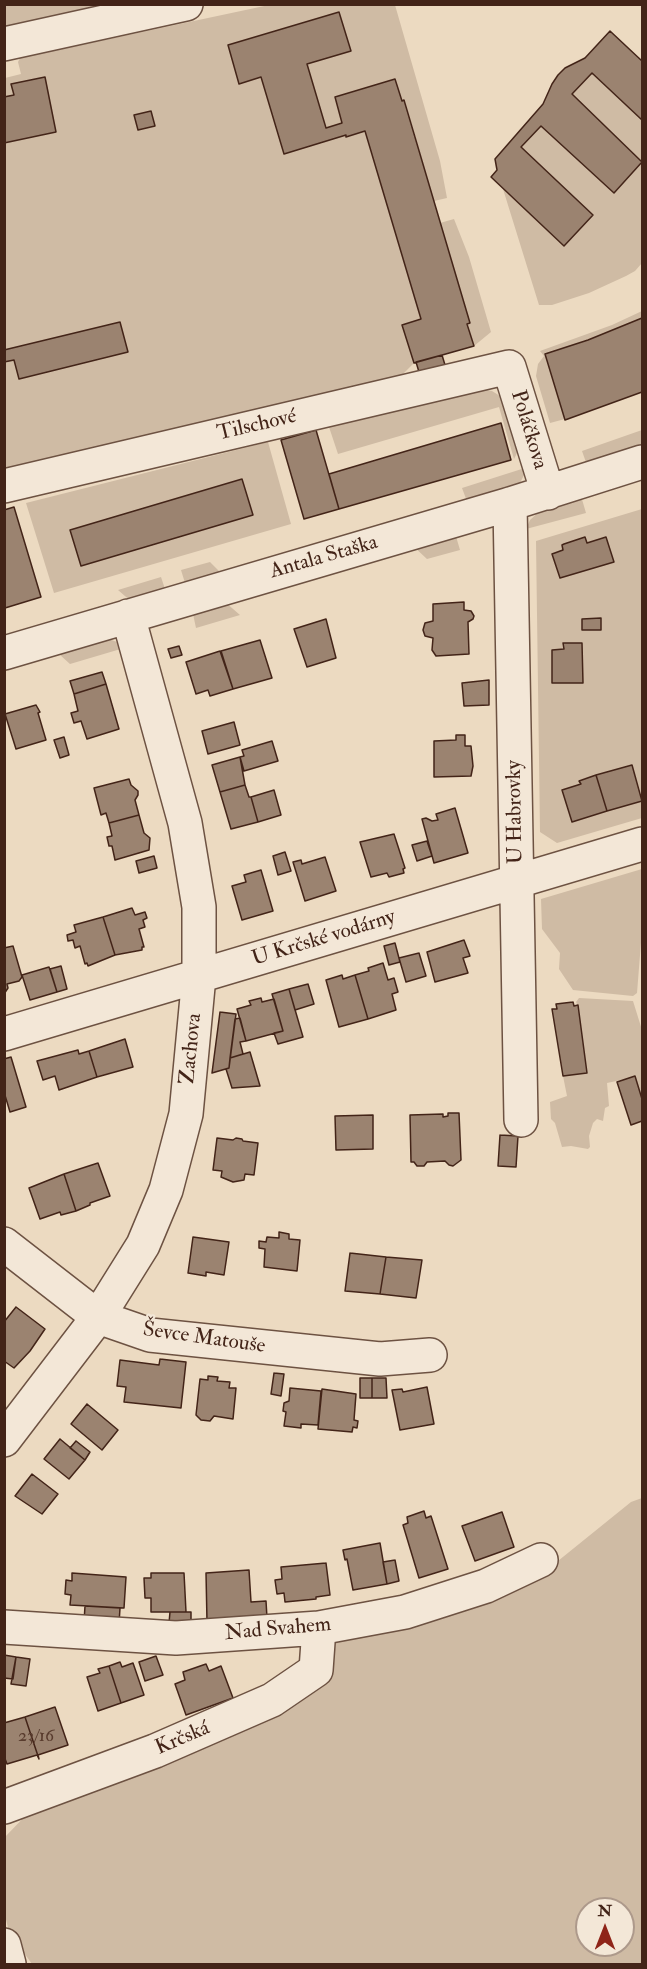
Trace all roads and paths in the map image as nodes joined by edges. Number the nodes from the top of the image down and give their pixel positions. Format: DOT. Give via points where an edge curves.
graph roads {
  1 [pos="186,4"];
  2 [pos="4,44"];
  3 [pos="509,367"];
  4 [pos="642,462"];
  5 [pos="4,486"];
  6 [pos="548,493"];
  7 [pos="510,504"];
  8 [pos="128,616"];
  9 [pos="4,653"];
  10 [pos="642,844"];
  11 [pos="517,881"];
  12 [pos="199,976"];
  13 [pos="4,1034"];
  14 [pos="521,1120"];
  15 [pos="4,1244"];
  16 [pos="98,1317"];
  17 [pos="430,1355"];
  18 [pos="4,1440"];
  19 [pos="542,1560"];
  20 [pos="4,1627"];
  21 [pos="319,1628"];
  22 [pos="4,1807"];
  23 [pos="4,1945"];
  24 [pos="9,1965"];
  1 -- 2 [label="street"];
  3 -- 5 [label="street, Tilschové"];
  3 -- 6 [label="street, Poláčkova"];
  4 -- 6 [label="street, Antala Staška"];
  6 -- 7 [label="street, Antala Staška"];
  7 -- 8 [label="street, Antala Staška"];
  7 -- 11 [label="street, U Habrovky"];
  8 -- 9 [label="street, Antala Staška"];
  8 -- 12 [label="street, Zachova" via="185,823 199,907"];
  10 -- 11 [label="street, U Krčské vodárny"];
  11 -- 12 [label="street, U Krčské vodárny"];
  11 -- 14 [label="street, U Habrovky"];
  12 -- 13 [label="street, U Krčské vodárny"];
  12 -- 16 [label="street, Zachova" via="186,1114 166,1190 143,1245"];
  15 -- 16 [label="street, Ševce Matouše"];
  16 -- 17 [label="street, Ševce Matouše" via="150,1335 380,1359"];
  16 -- 18 [label="street, Zachova"];
  19 -- 21 [label="street, Nad Svahem" via="486,1586 405,1612"];
  20 -- 21 [label="street, Nad Svahem" via="176,1638"];
  21 -- 22 [label="street, Krčská" via="316,1670 272,1700 155,1751"];
  23 -- 24 [label="street"];
}
